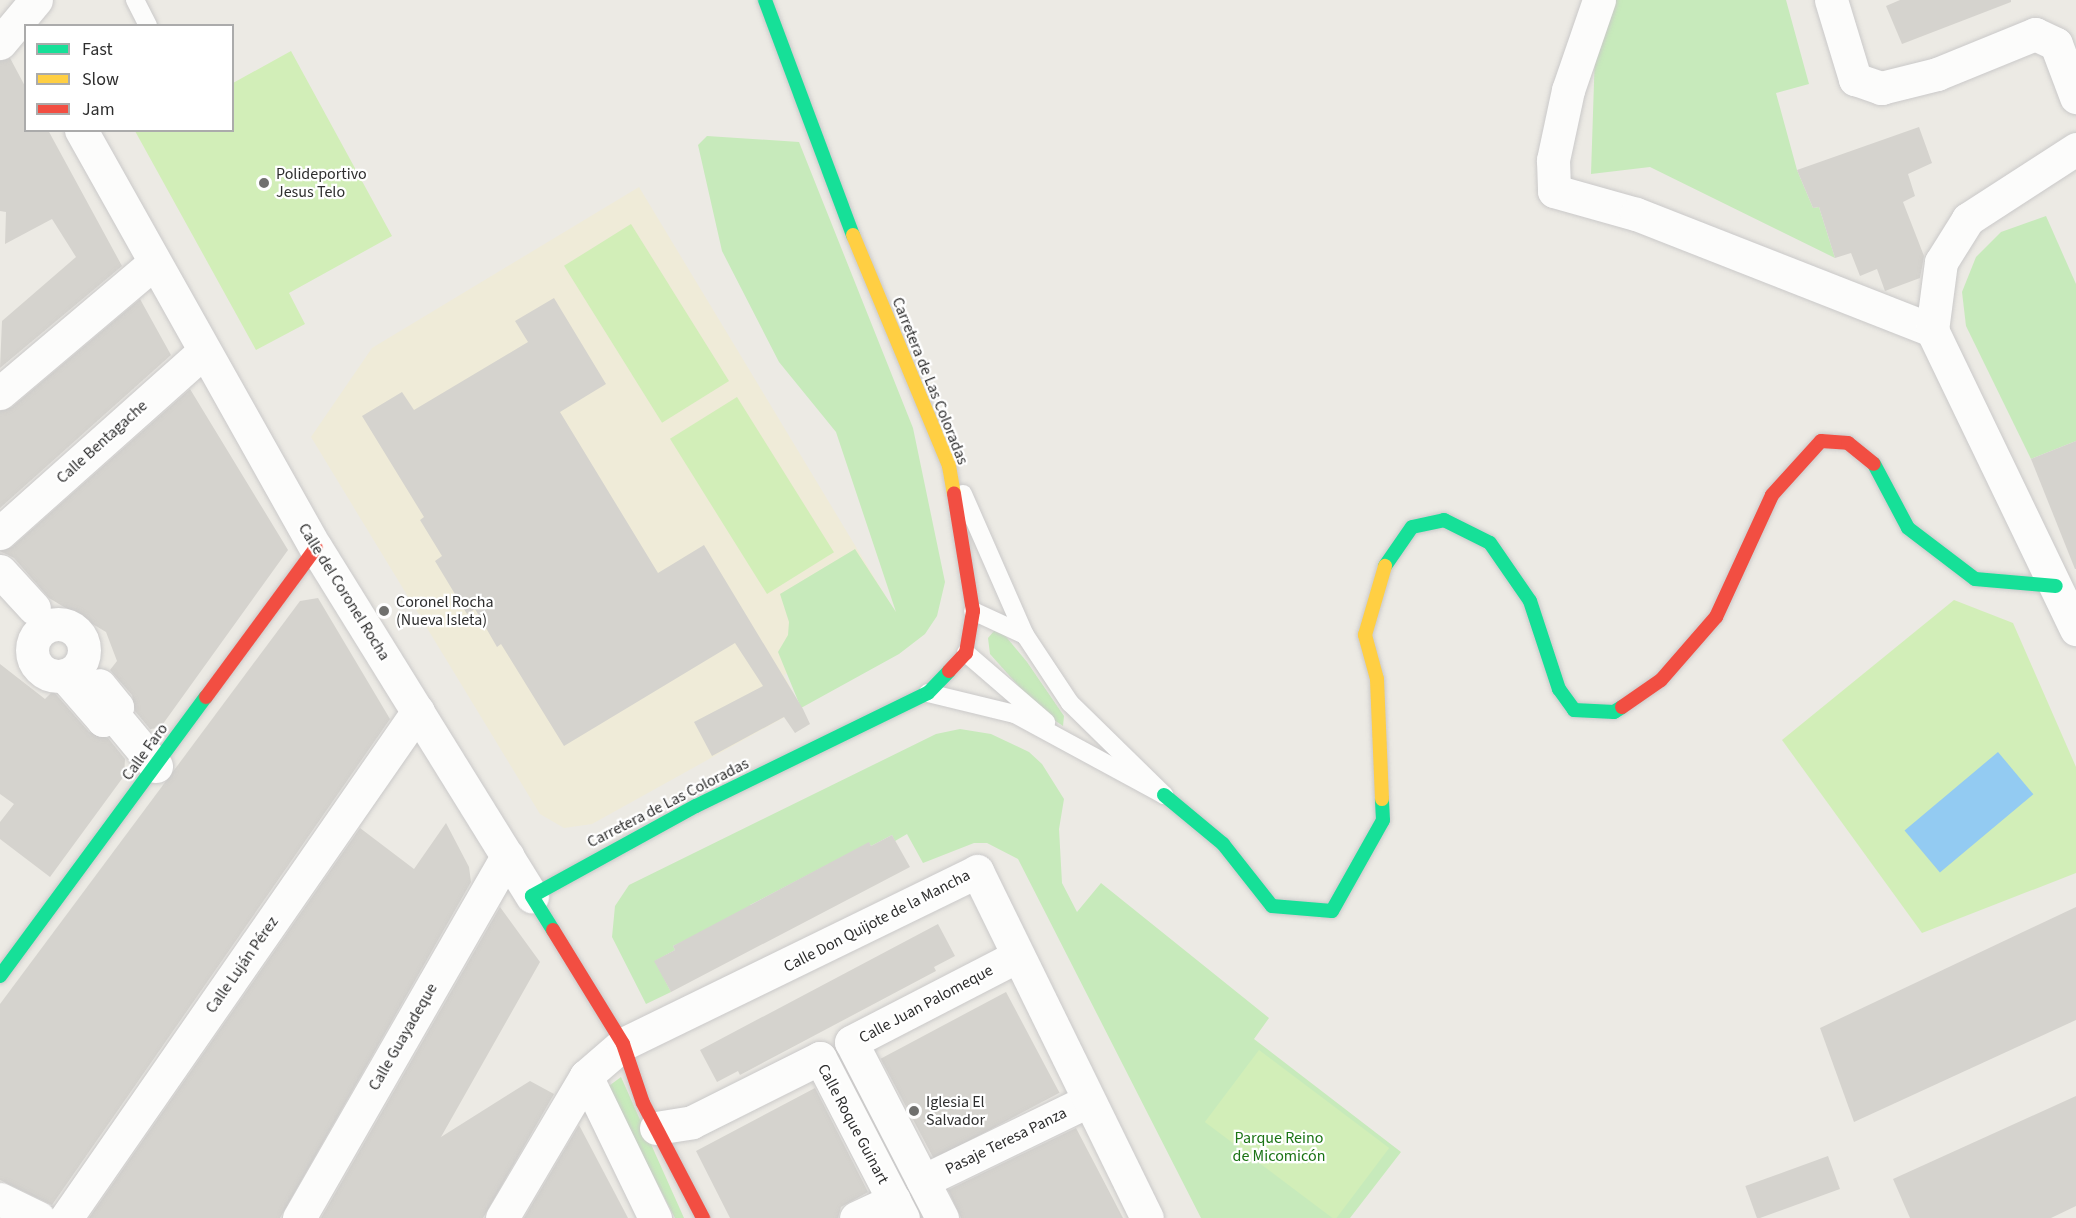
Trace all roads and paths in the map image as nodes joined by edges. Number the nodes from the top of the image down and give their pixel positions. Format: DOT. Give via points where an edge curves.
graph roads {
  1 [pos="135,0"];
  2 [pos="765,0"];
  3 [pos="1599,0"];
  4 [pos="1831,0"];
  5 [pos="32,11"];
  6 [pos="147,24"];
  7 [pos="0,43"];
  8 [pos="2076,97"];
  9 [pos="82,132"];
  10 [pos="2076,150"];
  11 [pos="154,263"];
  12 [pos="1932,330"];
  13 [pos="204,351"];
  14 [pos="0,393"];
  15 [pos="949,466"];
  16 [pos="0,533"];
  17 [pos="316,548"];
  18 [pos="0,571"];
  19 [pos="2056,586"];
  20 [pos="973,611"];
  21 [pos="2076,630"];
  22 [pos="1026,635"];
  23 [pos="966,653"];
  24 [pos="928,693"];
  25 [pos="418,711"];
  26 [pos="1075,746"];
  27 [pos="156,766"];
  28 [pos="1164,795"];
  29 [pos="507,856"];
  30 [pos="532,896"];
  31 [pos="1016,957"];
  32 [pos="0,976"];
  33 [pos="623,1044"];
  34 [pos="586,1076"];
  35 [pos="1088,1101"];
  36 [pos="656,1128"];
  37 [pos="923,1181"];
  38 [pos="0,1199"];
  39 [pos="898,1209"];
  40 [pos="39,1218"];
  41 [pos="66,1218"];
  42 [pos="299,1218"];
  43 [pos="502,1218"];
  44 [pos="655,1218"];
  45 [pos="703,1218"];
  46 [pos="856,1218"];
  47 [pos="942,1218"];
  48 [pos="1147,1218"];
  1 -- 6 [label="lane"];
  2 -- 15 [label="street, Carretera de Las Coloradas" via="826,170"];
  3 -- 12 [label="street" via="1568,90 1553,160 1554,191 1636,214"];
  4 -- 8 [label="street" via="1855,79 1881,88 1937,74 2035,34 2056,45"];
  5 -- 7 [label="street"];
  9 -- 11 [label="street, Calle del Coronel Rocha"];
  10 -- 12 [label="street" via="1968,219 1941,262"];
  11 -- 13 [label="street, Calle del Coronel Rocha"];
  11 -- 14 [label="street"];
  12 -- 19 [label="street"];
  13 -- 16 [label="street, Calle Bentagache"];
  13 -- 17 [label="street, Calle del Coronel Rocha"];
  15 -- 20 [label="street, Carretera de Las Coloradas"];
  15 -- 22 [label="lane"];
  17 -- 25 [label="street, Calle del Coronel Rocha"];
  17 -- 27 [label="street, Calle Faro"];
  18 -- 27 [label="street" via="34,617 32,652 39,668 91,690"];
  19 -- 21 [label="street"];
  19 -- 28 [label="street" via="1975,579 1908,528 1874,463 1848,443 1821,441 1772,495 1716,616 1661,680 1614,712 1574,710 1559,689 1530,601 1504,558 1490,543 1444,520 1412,527 1380,573 1365,635 1377,679 1383,820 1332,911 1272,906 1223,844"];
  20 -- 22 [label="lane"];
  20 -- 23 [label="street, Carretera de Las Coloradas"];
  22 -- 28 [label="lane" via="1070,703"];
  23 -- 24 [label="street, Carretera de Las Coloradas"];
  23 -- 26 [label="lane"];
  24 -- 26 [label="lane" via="1015,714"];
  24 -- 30 [label="street, Carretera de Las Coloradas" via="666,822"];
  25 -- 29 [label="street, Calle del Coronel Rocha"];
  25 -- 41 [label="street, Calle Luján Pérez"];
  26 -- 28 [label="lane"];
  27 -- 32 [label="street, Calle Faro"];
  29 -- 30 [label="street, Calle del Coronel Rocha"];
  29 -- 42 [label="street, Calle Guayadeque"];
  30 -- 33 [label="street, Calle del Coronel Rocha"];
  31 -- 33 [label="street, Calle Don Quijote de la Mancha" via="977,871"];
  31 -- 35 [label="street, Calle Don Quijote de la Mancha"];
  31 -- 37 [label="street, Calle Juan Palomeque" via="851,1042"];
  33 -- 34 [label="street"];
  33 -- 36 [label="street, Calle del Coronel Rocha"];
  34 -- 43 [label="street"];
  34 -- 44 [label="street"];
  35 -- 37 [label="street, Pasaje Teresa Panza"];
  35 -- 48 [label="street, Calle Don Quijote de la Mancha"];
  36 -- 39 [label="street, Calle Roque Guinart" via="692,1122 820,1058"];
  36 -- 45 [label="street, Calle del Coronel Rocha"];
  37 -- 47 [label="street, Calle Juan Palomeque"];
  38 -- 40 [label="street"];
  39 -- 46 [label="street"];
}
